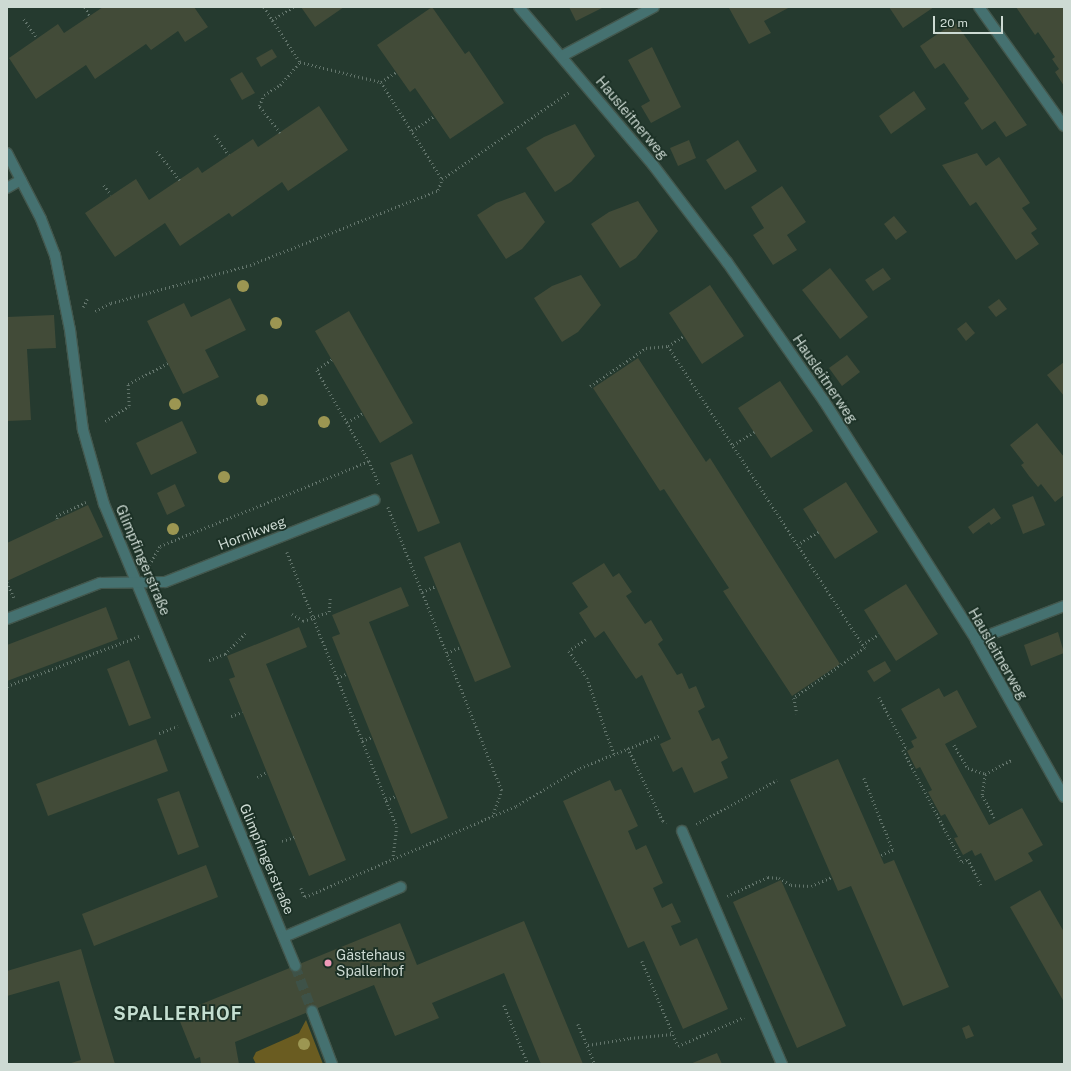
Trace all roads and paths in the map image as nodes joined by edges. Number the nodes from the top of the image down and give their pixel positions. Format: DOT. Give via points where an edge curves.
graph roads {
  1 [pos="84,7"];
  2 [pos="264,7"];
  3 [pos="294,7"];
  4 [pos="519,7"];
  5 [pos="654,7"];
  6 [pos="979,7"];
  7 [pos="90,16"];
  8 [pos="24,19"];
  9 [pos="272,20"];
  10 [pos="37,38"];
  11 [pos="562,56"];
  12 [pos="300,62"];
  13 [pos="396,72"];
  14 [pos="381,82"];
  15 [pos="574,89"];
  16 [pos="434,116"];
  17 [pos="1064,126"];
  18 [pos="412,131"];
  19 [pos="280,132"];
  20 [pos="216,135"];
  21 [pos="157,151"];
  22 [pos="7,153"];
  23 [pos="229,155"];
  24 [pos="442,179"];
  25 [pos="21,180"];
  26 [pos="180,180"];
  27 [pos="104,185"];
  28 [pos="7,188"];
  29 [pos="111,195"];
  30 [pos="95,311"];
  31 [pos="684,336"];
  32 [pos="668,346"];
  33 [pos="332,360"];
  34 [pos="168,363"];
  35 [pos="590,386"];
  36 [pos="363,413"];
  37 [pos="105,421"];
  38 [pos="347,422"];
  39 [pos="754,432"];
  40 [pos="733,445"];
  41 [pos="369,461"];
  42 [pos="381,490"];
  43 [pos="89,500"];
  44 [pos="374,500"];
  45 [pos="387,505"];
  46 [pos="57,520"];
  47 [pos="818,532"];
  48 [pos="281,537"];
  49 [pos="798,545"];
  50 [pos="148,566"];
  51 [pos="138,583"];
  52 [pos="436,586"];
  53 [pos="422,592"];
  54 [pos="330,598"];
  55 [pos="1064,606"];
  56 [pos="292,614"];
  57 [pos="313,618"];
  58 [pos="7,619"];
  59 [pos="246,632"];
  60 [pos="879,634"];
  61 [pos="143,635"];
  62 [pos="586,640"];
  63 [pos="976,640"];
  64 [pos="862,645"];
  65 [pos="460,647"];
  66 [pos="447,653"];
  67 [pos="209,660"];
  68 [pos="346,674"];
  69 [pos="337,678"];
  70 [pos="7,686"];
  71 [pos="879,696"];
  72 [pos="242,712"];
  73 [pos="797,714"];
  74 [pos="231,716"];
  75 [pos="180,725"];
  76 [pos="159,733"];
  77 [pos="659,736"];
  78 [pos="372,737"];
  79 [pos="362,741"];
  80 [pos="954,745"];
  81 [pos="628,748"];
  82 [pos="614,754"];
  83 [pos="1011,760"];
  84 [pos="267,772"];
  85 [pos="985,774"];
  86 [pos="257,777"];
  87 [pos="864,778"];
  88 [pos="777,780"];
  89 [pos="396,796"];
  90 [pos="1064,798"];
  91 [pos="386,800"];
  92 [pos="493,816"];
  93 [pos="994,818"];
  94 [pos="682,831"];
  95 [pos="294,837"];
  96 [pos="282,841"];
  97 [pos="880,856"];
  98 [pos="393,859"];
  99 [pos="832,877"];
  100 [pos="981,885"];
  101 [pos="401,887"];
  102 [pos="301,888"];
  103 [pos="712,902"];
  104 [pos="284,937"];
  105 [pos="642,961"];
  106 [pos="295,966"];
  107 [pos="504,1005"];
  108 [pos="312,1011"];
  109 [pos="759,1011"];
  110 [pos="578,1024"];
  111 [pos="674,1034"];
  112 [pos="588,1045"];
  113 [pos="332,1064"];
  114 [pos="528,1064"];
  115 [pos="595,1064"];
  116 [pos="782,1064"];
  1 -- 7 [label="path"];
  2 -- 9 [label="path"];
  3 -- 9 [label="path"];
  4 -- 11 [label="street, Hausleitnerweg"];
  5 -- 11 [label="street"];
  6 -- 17 [label="street"];
  8 -- 10 [label="path"];
  9 -- 12 [label="path"];
  11 -- 63 [label="street, Hausleitnerweg" via="643,153 727,262 824,401"];
  12 -- 14 [label="path"];
  12 -- 19 [label="path" via="280,85 264,95 259,106"];
  13 -- 14 [label="path"];
  14 -- 18 [label="path"];
  15 -- 24 [label="path"];
  16 -- 18 [label="path"];
  18 -- 24 [label="path"];
  20 -- 23 [label="path"];
  21 -- 26 [label="path"];
  22 -- 25 [label="street, Glimpfingerstraße"];
  24 -- 30 [label="path" via="438,190 250,265 111,303"];
  25 -- 28 [label="street"];
  25 -- 51 [label="street, Glimpfingerstraße" via="55,255 70,330 83,430 104,504"];
  27 -- 29 [label="path"];
  31 -- 32 [label="path"];
  32 -- 35 [label="path" via="646,348"];
  32 -- 40 [label="path"];
  33 -- 38 [label="path" via="317,370"];
  34 -- 37 [label="path" via="128,384 129,406"];
  36 -- 38 [label="path"];
  38 -- 41 [label="path"];
  39 -- 40 [label="path"];
  40 -- 49 [label="path"];
  41 -- 42 [label="path"];
  41 -- 50 [label="path" via="160,546"];
  43 -- 46 [label="path" via="56,516"];
  44 -- 48 [label="street, Hornikweg"];
  45 -- 53 [label="path"];
  47 -- 49 [label="path"];
  48 -- 51 [label="street, Hornikweg" via="165,582"];
  48 -- 57 [label="path"];
  49 -- 64 [label="path"];
  51 -- 58 [label="street, Hornikweg" via="100,583"];
  51 -- 104 [label="street, Glimpfingerstraße"];
  52 -- 53 [label="path"];
  53 -- 66 [label="path"];
  54 -- 57 [label="path" via="329,612"];
  55 -- 63 [label="street"];
  56 -- 57 [label="path" via="303,622"];
  57 -- 69 [label="path"];
  59 -- 67 [label="path" via="225,654"];
  60 -- 64 [label="path"];
  61 -- 70 [label="path"];
  62 -- 82 [label="path" via="569,651 587,678"];
  63 -- 90 [label="street, Hausleitnerweg"];
  64 -- 73 [label="path" via="865,648 794,698"];
  65 -- 66 [label="path"];
  66 -- 92 [label="path" via="502,790"];
  68 -- 69 [label="path"];
  69 -- 79 [label="path"];
  71 -- 100 [label="path" via="906,748 903,750 962,862 968,859"];
  72 -- 74 [label="path"];
  75 -- 76 [label="path"];
  77 -- 81 [label="path"];
  78 -- 79 [label="path"];
  79 -- 91 [label="path"];
  80 -- 85 [label="path" via="968,768"];
  81 -- 82 [label="path"];
  81 -- 94 [label="path" via="663,821"];
  82 -- 92 [label="path" via="580,768 516,806"];
  83 -- 85 [label="path"];
  84 -- 86 [label="path"];
  85 -- 93 [label="path" via="982,794"];
  87 -- 97 [label="path" via="893,850"];
  88 -- 94 [label="path"];
  89 -- 91 [label="path"];
  91 -- 98 [label="path" via="397,827"];
  92 -- 98 [label="path"];
  94 -- 103 [label="street"];
  95 -- 96 [label="path"];
  98 -- 102 [label="path" via="305,897"];
  99 -- 103 [label="path" via="811,886 791,885 779,878 768,878"];
  101 -- 104 [label="street"];
  103 -- 109 [label="street"];
  104 -- 106 [label="street, Glimpfingerstraße"];
  105 -- 111 [label="path"];
  107 -- 114 [label="path"];
  108 -- 113 [label="street"];
  109 -- 111 [label="path" via="678,1046"];
  109 -- 116 [label="street"];
  110 -- 112 [label="path"];
  111 -- 112 [label="path"];
  112 -- 115 [label="path"];
}
